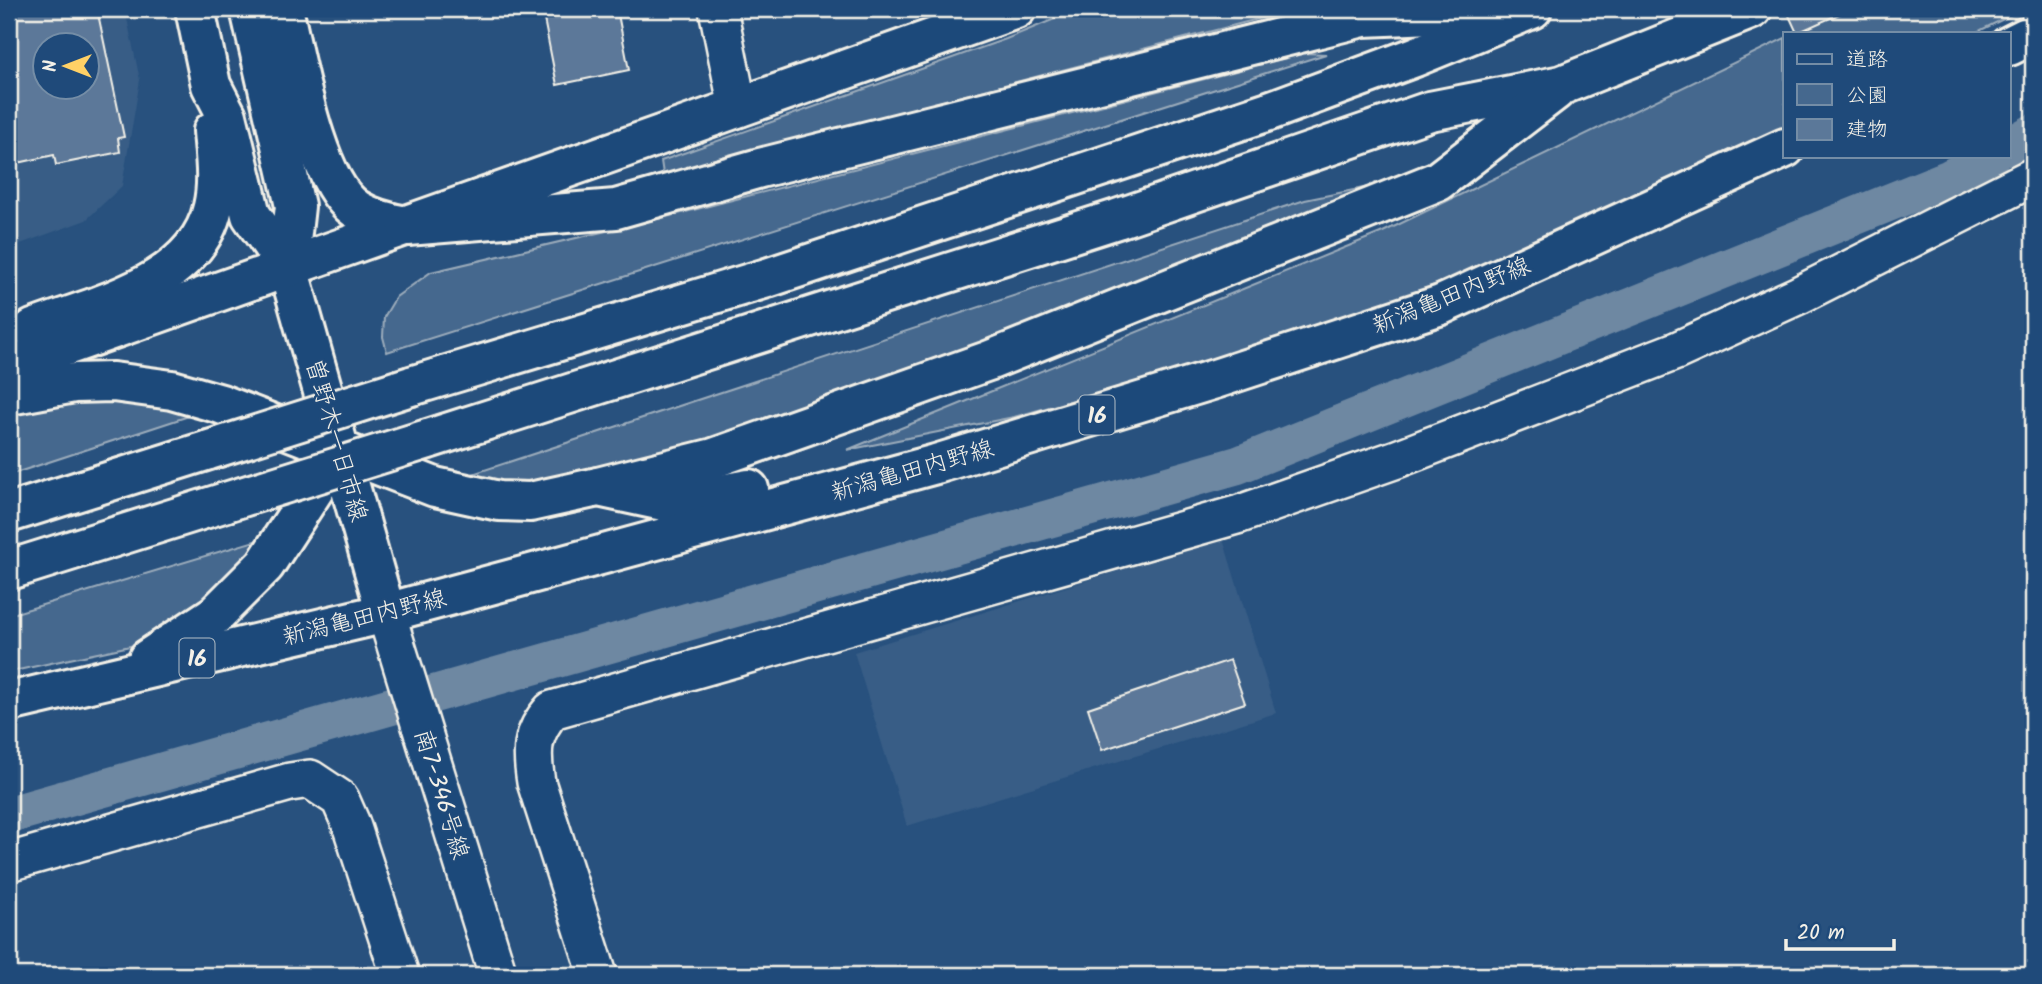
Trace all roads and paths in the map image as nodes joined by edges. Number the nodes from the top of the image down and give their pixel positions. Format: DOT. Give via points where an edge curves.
graph roads {
  1 [pos="195,9"];
  2 [pos="250,9"];
  3 [pos="283,9"];
  4 [pos="718,9"];
  5 [pos="1016,9"];
  6 [pos="1531,9"];
  7 [pos="1752,9"];
  8 [pos="2033,34"];
  9 [pos="2010,46"];
  10 [pos="211,85"];
  11 [pos="1562,85"];
  12 [pos="737,108"];
  13 [pos="1783,149"];
  14 [pos="2033,177"];
  15 [pos="407,226"];
  16 [pos="288,268"];
  17 [pos="9,341"];
  18 [pos="9,366"];
  19 [pos="9,396"];
  20 [pos="1049,430"];
  21 [pos="340,449"];
  22 [pos="598,487"];
  23 [pos="9,513"];
  24 [pos="9,570"];
  25 [pos="386,613"];
  26 [pos="114,677"];
  27 [pos="9,702"];
  28 [pos="9,862"];
  29 [pos="400,975"];
  30 [pos="498,975"];
  31 [pos="598,975"];
  1 -- 10 [label="main road, 曽野木一日市線"];
  2 -- 16 [label="main road, 曽野木一日市線" via="295,206"];
  3 -- 15 [label="main road" via="309,121 336,185 355,208 383,222"];
  4 -- 12 [label="street"];
  5 -- 12 [label="main road"];
  6 -- 15 [label="main road" via="1363,17 773,164 616,209"];
  6 -- 23 [label="main road, bridge" via="1269,111 767,278"];
  7 -- 11 [label="main road"];
  8 -- 9 [label="main road"];
  10 -- 16 [label="main road, 曽野木一日市線" via="227,116 251,215"];
  10 -- 17 [label="main road" via="217,171 213,208 204,233 189,253 170,271 129,293"];
  11 -- 22 [label="main road" via="1438,181 988,361 714,458"];
  11 -- 24 [label="main road, bridge" via="1430,111 1117,219"];
  12 -- 15 [label="main road"];
  13 -- 20 [label="main road, 新潟亀田内野線 / 16" via="1441,305"];
  14 -- 31 [label="street" via="1799,295 1676,351 1384,464 1240,514 552,710 539,724 533,742 536,782"];
  15 -- 16 [label="main road"];
  16 -- 18 [label="main road"];
  16 -- 21 [label="main road, 曽野木一日市線"];
  19 -- 21 [label="main road" via="74,383 142,385 221,404"];
  20 -- 22 [label="main road" via="697,501 672,503"];
  20 -- 25 [label="main road, 新潟亀田内野線 / 16"];
  21 -- 22 [label="main road" via="435,487 499,501 530,502"];
  21 -- 25 [label="main road, 曽野木一日市線"];
  21 -- 26 [label="main road" via="265,565 215,615 169,648"];
  25 -- 26 [label="main road, 新潟亀田内野線 / 16"];
  25 -- 30 [label="street, 南7-346号線"];
  26 -- 27 [label="main road, 新潟亀田内野線 / 16"];
  28 -- 29 [label="street" via="310,779 340,799"];
}
